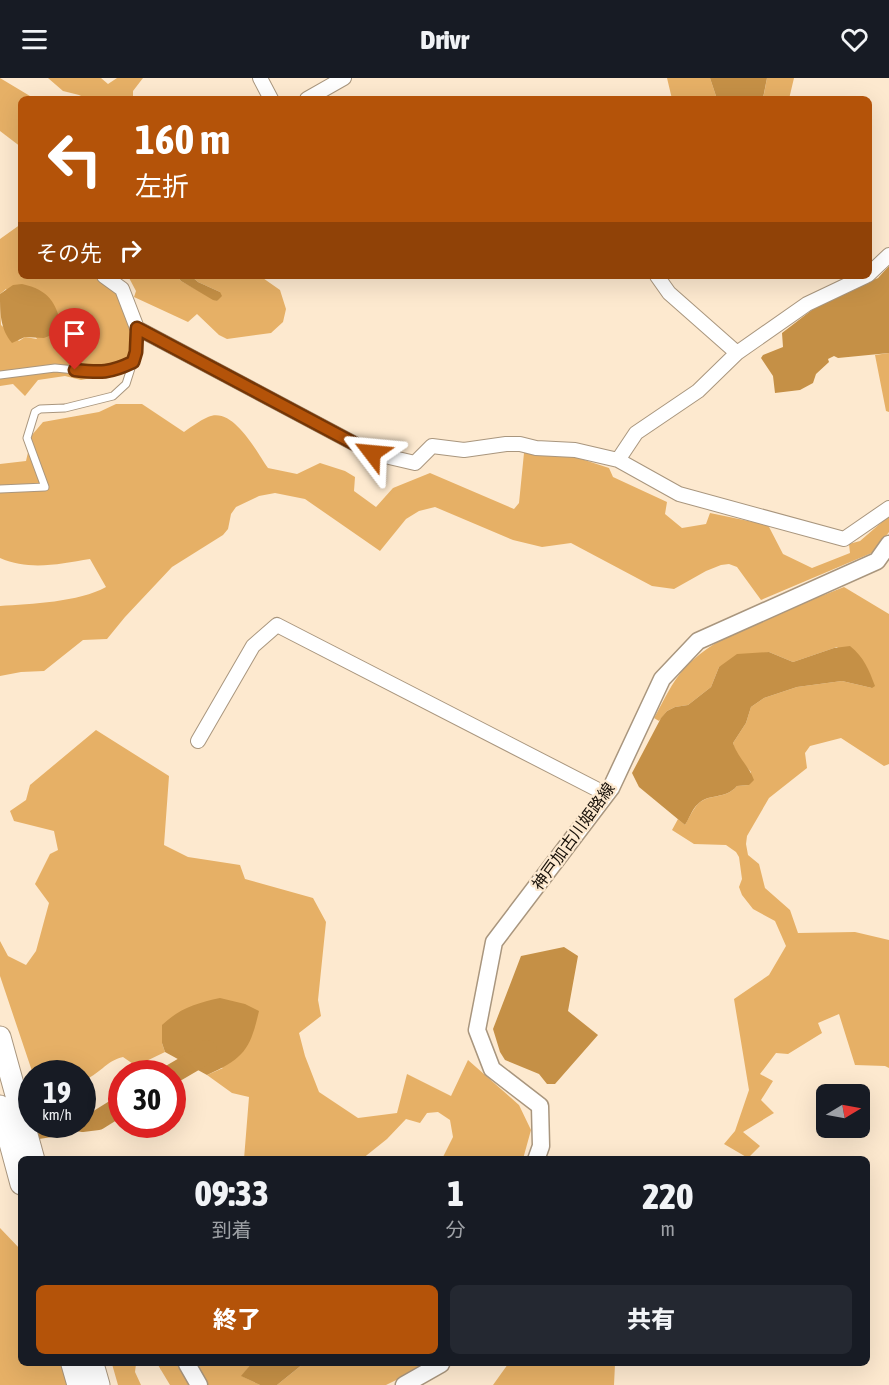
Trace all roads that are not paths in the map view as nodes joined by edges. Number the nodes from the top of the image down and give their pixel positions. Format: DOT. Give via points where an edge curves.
graph roads {
  1 [pos="260,78"];
  2 [pos="344,78"];
  3 [pos="269,96"];
  4 [pos="312,96"];
  5 [pos="889,255"];
  6 [pos="872,270"];
  7 [pos="108,279"];
  8 [pos="659,279"];
  9 [pos="859,279"];
  10 [pos="137,328"];
  11 [pos="737,353"];
  12 [pos="133,362"];
  13 [pos="0,375"];
  14 [pos="618,460"];
  15 [pos="0,489"];
  16 [pos="889,508"];
  17 [pos="889,544"];
  18 [pos="198,741"];
  19 [pos="606,794"];
  20 [pos="0,1037"];
  21 [pos="0,1106"];
  22 [pos="33,1156"];
  23 [pos="537,1156"];
  24 [pos="18,1173"];
  25 [pos="73,1366"];
  26 [pos="94,1366"];
  27 [pos="188,1366"];
  28 [pos="437,1366"];
  29 [pos="78,1385"];
  30 [pos="99,1385"];
  31 [pos="199,1385"];
  32 [pos="404,1385"];
  1 -- 3 [label="street"];
  2 -- 4 [label="street"];
  5 -- 6 [label="street"];
  7 -- 10 [label="street" via="122,289"];
  8 -- 11 [label="street" via="669,293"];
  9 -- 11 [label="street" via="807,304"];
  10 -- 12 [label="lane"];
  10 -- 14 [label="street" via="372,453 415,463 432,446 464,450 520,444"];
  11 -- 14 [label="street" via="698,391 636,433"];
  12 -- 13 [label="lane" via="114,371 54,368"];
  12 -- 15 [label="lane" via="126,384 114,396 35,412 27,438 45,487"];
  14 -- 16 [label="street" via="679,494 844,539"];
  17 -- 19 [label="street, 神戸加古川姫路線" via="877,561 698,641 662,679"];
  18 -- 19 [label="street" via="253,646 277,625"];
  19 -- 23 [label="street, 神戸加古川姫路線" via="494,942 479,1019 477,1030 492,1069 540,1106 541,1146"];
  20 -- 22 [label="main road"];
  21 -- 24 [label="main road"];
  25 -- 29 [label="main road"];
  26 -- 30 [label="main road"];
  27 -- 31 [label="street"];
  28 -- 32 [label="street"];
}
